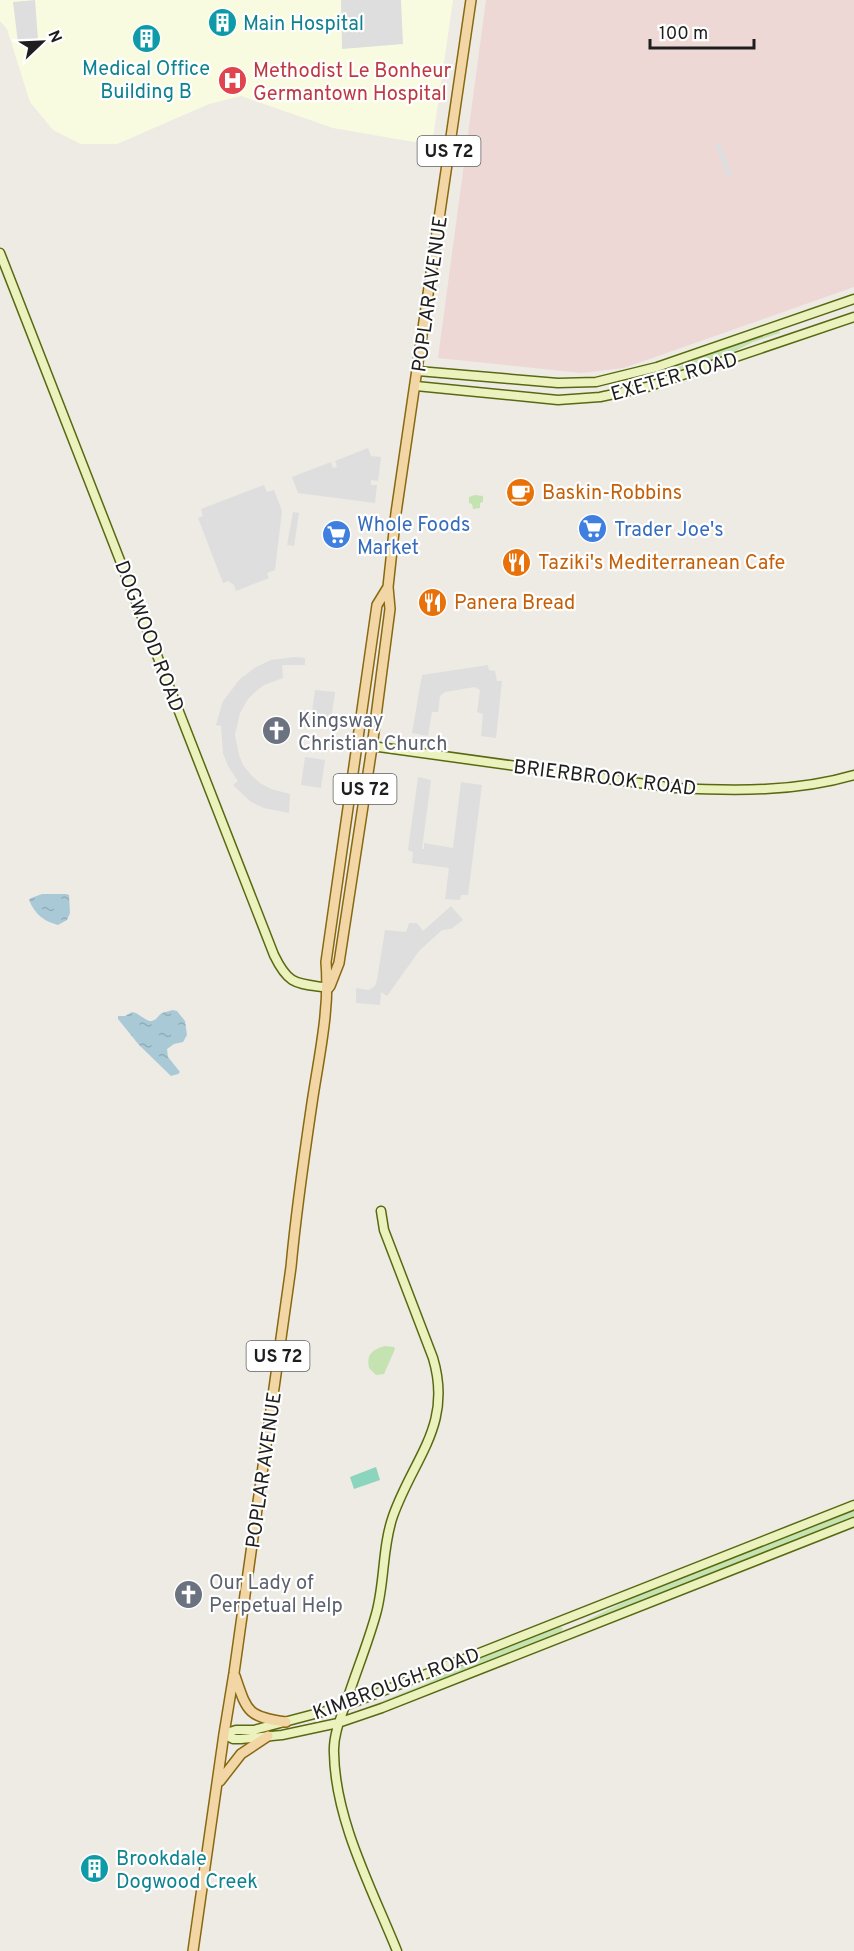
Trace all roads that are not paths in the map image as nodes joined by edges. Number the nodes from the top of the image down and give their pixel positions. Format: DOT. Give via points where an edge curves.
graph roads {
  1 [pos="471,0"];
  2 [pos="0,253"];
  3 [pos="854,299"];
  4 [pos="854,317"];
  5 [pos="418,371"];
  6 [pos="416,386"];
  7 [pos="388,587"];
  8 [pos="357,744"];
  9 [pos="372,747"];
  10 [pos="854,775"];
  11 [pos="329,988"];
  12 [pos="381,1211"];
  13 [pos="854,1505"];
  14 [pos="854,1522"];
  15 [pos="234,1673"];
  16 [pos="345,1706"];
  17 [pos="286,1722"];
  18 [pos="338,1723"];
  19 [pos="224,1734"];
  20 [pos="268,1736"];
  21 [pos="218,1783"];
  22 [pos="193,1951"];
  23 [pos="397,1951"];
  1 -- 5 [label="main road, POPLAR AVENUE / US 72"];
  2 -- 11 [label="street, DOGWOOD ROAD" via="274,955 290,979"];
  3 -- 5 [label="street, EXETER ROAD" via="657,367 596,382 558,383"];
  4 -- 6 [label="street, EXETER ROAD" via="647,387 600,397 558,400"];
  5 -- 6 [label="main road, POPLAR AVENUE / US 72"];
  6 -- 7 [label="main road, POPLAR AVENUE / US 72"];
  7 -- 8 [label="main road, POPLAR AVENUE" via="377,604"];
  7 -- 9 [label="main road, POPLAR AVENUE / US 72" via="390,609"];
  8 -- 9 [label="street, BRIERBROOK ROAD"];
  8 -- 11 [label="main road, POPLAR AVENUE" via="326,962"];
  9 -- 10 [label="street, BRIERBROOK ROAD" via="675,788 778,788"];
  9 -- 11 [label="main road, POPLAR AVENUE / US 72" via="339,963"];
  11 -- 15 [label="main road, POPLAR AVENUE / US 72"];
  12 -- 16 [label="street" via="384,1230 437,1370 438,1411 432,1435 390,1527 376,1614"];
  13 -- 16 [label="street, KIMBROUGH ROAD"];
  14 -- 18 [label="street, KIMBROUGH ROAD"];
  15 -- 17 [label="main road" via="247,1707 255,1716"];
  15 -- 19 [label="main road, POPLAR AVENUE / US 72"];
  16 -- 17 [label="street, KIMBROUGH ROAD"];
  16 -- 18 [label="street"];
  17 -- 19 [label="street, KIMBROUGH ROAD"];
  18 -- 20 [label="street, KIMBROUGH ROAD"];
  18 -- 23 [label="street" via="333,1751 338,1796"];
  19 -- 20 [label="street, KIMBROUGH ROAD" via="233,1739"];
  19 -- 21 [label="main road, POPLAR AVENUE / US 72"];
  20 -- 21 [label="main road" via="241,1754"];
  21 -- 22 [label="main road, POPLAR AVENUE / US 72"];
}
